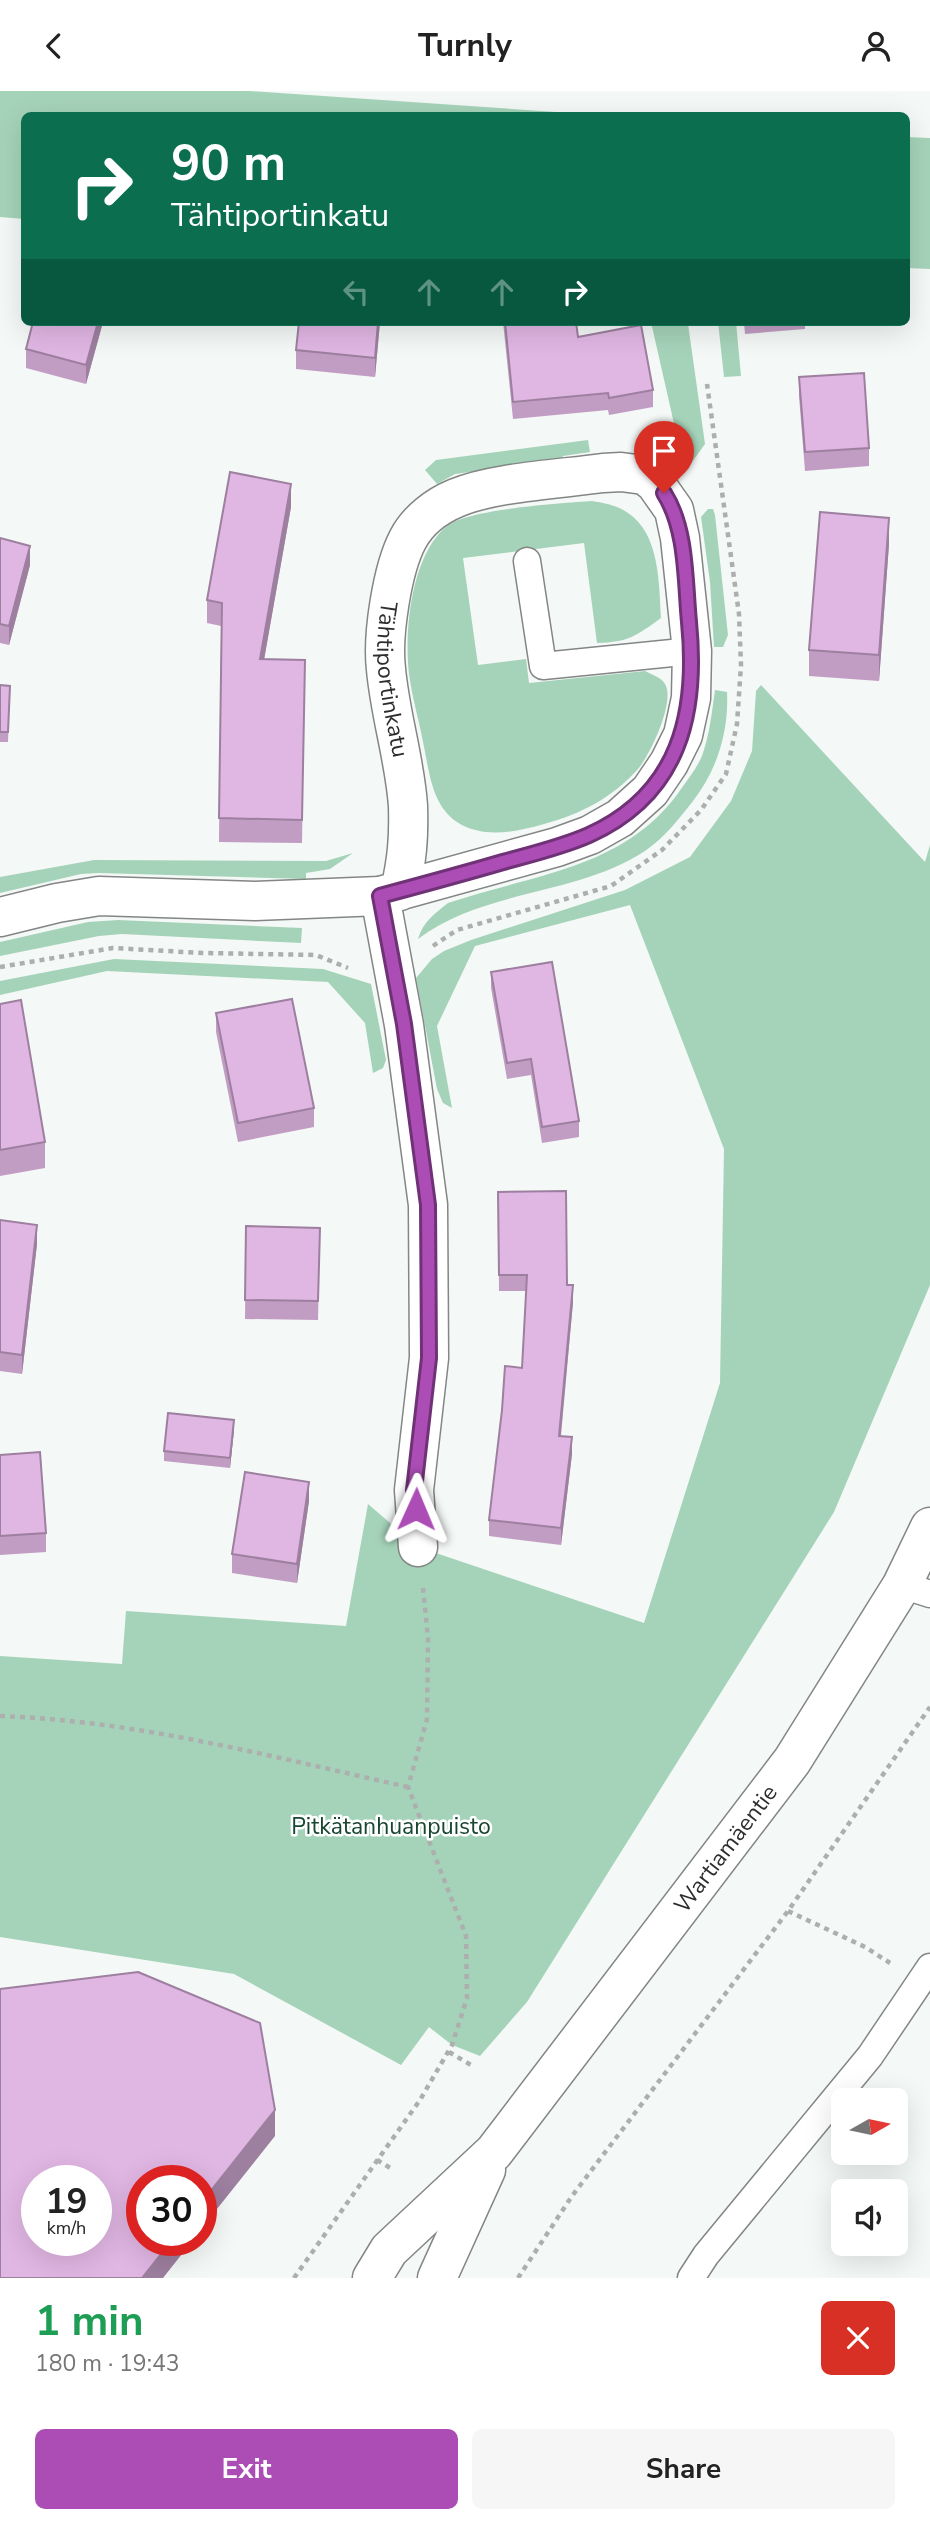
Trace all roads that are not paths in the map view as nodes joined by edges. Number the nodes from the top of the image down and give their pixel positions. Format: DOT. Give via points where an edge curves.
graph roads {
  1 [pos="527,561"];
  2 [pos="692,651"];
  3 [pos="390,894"];
  4 [pos="0,917"];
  5 [pos="929,1532"];
  6 [pos="418,1547"];
  7 [pos="916,1589"];
  8 [pos="924,1974"];
  9 [pos="494,2152"];
  10 [pos="372,2278"];
  11 [pos="437,2278"];
  12 [pos="691,2278"];
  1 -- 2 [label="lane" via="542,666"];
  2 -- 3 [label="street, Tähtiportinkatu" via="691,698 683,735 669,763 637,805 590,835 557,847"];
  2 -- 3 [label="street, Tähtiportinkatu" via="674,510 644,475 603,473 487,489 429,513 408,537 388,619 385,667 408,803 409,849"];
  3 -- 4 [label="street, Tähtiportinkatu" via="255,901 99,896"];
  3 -- 6 [label="street" via="393,964 428,1205 429,1358 414,1490"];
  5 -- 7 [label="street, Wartiamäentie"];
  7 -- 9 [label="street, Wartiamäentie" via="792,1761"];
  8 -- 12 [label="lane" via="870,2056"];
  9 -- 10 [label="street, Wartiamäentie" via="389,2250"];
  9 -- 11 [label="street, Wartiamäentie"];
}
